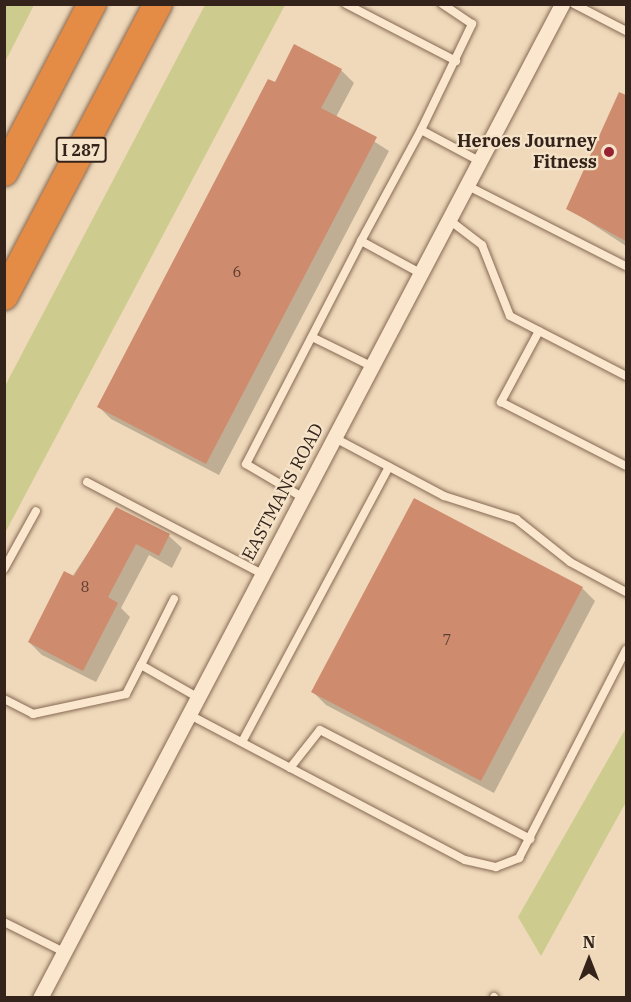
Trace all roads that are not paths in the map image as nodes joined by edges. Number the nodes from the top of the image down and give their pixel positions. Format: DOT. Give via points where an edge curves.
graph roads {
  1 [pos="92,4"];
  2 [pos="158,4"];
  3 [pos="346,4"];
  4 [pos="442,4"];
  5 [pos="562,4"];
  6 [pos="574,4"];
  7 [pos="627,31"];
  8 [pos="456,61"];
  9 [pos="421,130"];
  10 [pos="479,161"];
  11 [pos="4,172"];
  12 [pos="466,184"];
  13 [pos="448,219"];
  14 [pos="361,241"];
  15 [pos="627,266"];
  16 [pos="420,273"];
  17 [pos="4,296"];
  18 [pos="539,331"];
  19 [pos="312,337"];
  20 [pos="371,366"];
  21 [pos="627,376"];
  22 [pos="333,437"];
  23 [pos="627,466"];
  24 [pos="389,467"];
  25 [pos="87,482"];
  26 [pos="302,497"];
  27 [pos="36,511"];
  28 [pos="4,569"];
  29 [pos="262,574"];
  30 [pos="627,592"];
  31 [pos="174,598"];
  32 [pos="627,650"];
  33 [pos="141,665"];
  34 [pos="197,697"];
  35 [pos="4,699"];
  36 [pos="189,714"];
  37 [pos="242,742"];
  38 [pos="290,768"];
  39 [pos="530,839"];
  40 [pos="4,922"];
  41 [pos="64,952"];
  42 [pos="40,998"];
  1 -- 11 [label="highway"];
  2 -- 17 [label="highway, I 287"];
  3 -- 8 [label="lane"];
  4 -- 8 [label="lane" via="472,24"];
  5 -- 10 [label="street, EASTMANS ROAD"];
  6 -- 7 [label="lane"];
  8 -- 9 [label="lane"];
  9 -- 10 [label="lane"];
  9 -- 14 [label="lane"];
  10 -- 12 [label="street, EASTMANS ROAD"];
  12 -- 13 [label="street, EASTMANS ROAD"];
  12 -- 15 [label="lane"];
  13 -- 16 [label="street, EASTMANS ROAD"];
  13 -- 18 [label="lane" via="482,245 510,315"];
  14 -- 16 [label="lane"];
  14 -- 19 [label="lane"];
  16 -- 20 [label="street, EASTMANS ROAD"];
  18 -- 21 [label="lane"];
  18 -- 23 [label="lane" via="501,402"];
  19 -- 20 [label="lane"];
  19 -- 26 [label="lane" via="246,464"];
  20 -- 22 [label="street, EASTMANS ROAD"];
  22 -- 24 [label="lane"];
  22 -- 26 [label="street, EASTMANS ROAD"];
  24 -- 30 [label="lane" via="444,496 516,519 570,562"];
  24 -- 37 [label="lane"];
  25 -- 29 [label="lane"];
  26 -- 29 [label="street, EASTMANS ROAD"];
  27 -- 28 [label="lane"];
  29 -- 34 [label="street, EASTMANS ROAD"];
  31 -- 33 [label="lane"];
  32 -- 39 [label="lane"];
  33 -- 34 [label="lane"];
  33 -- 35 [label="lane" via="126,694 33,714"];
  34 -- 36 [label="street, EASTMANS ROAD"];
  36 -- 37 [label="lane"];
  36 -- 41 [label="street, EASTMANS ROAD"];
  37 -- 38 [label="lane"];
  38 -- 39 [label="lane" via="465,860 496,867 519,858"];
  38 -- 39 [label="lane" via="320,730"];
  40 -- 41 [label="lane"];
  41 -- 42 [label="street, EASTMANS ROAD"];
}
